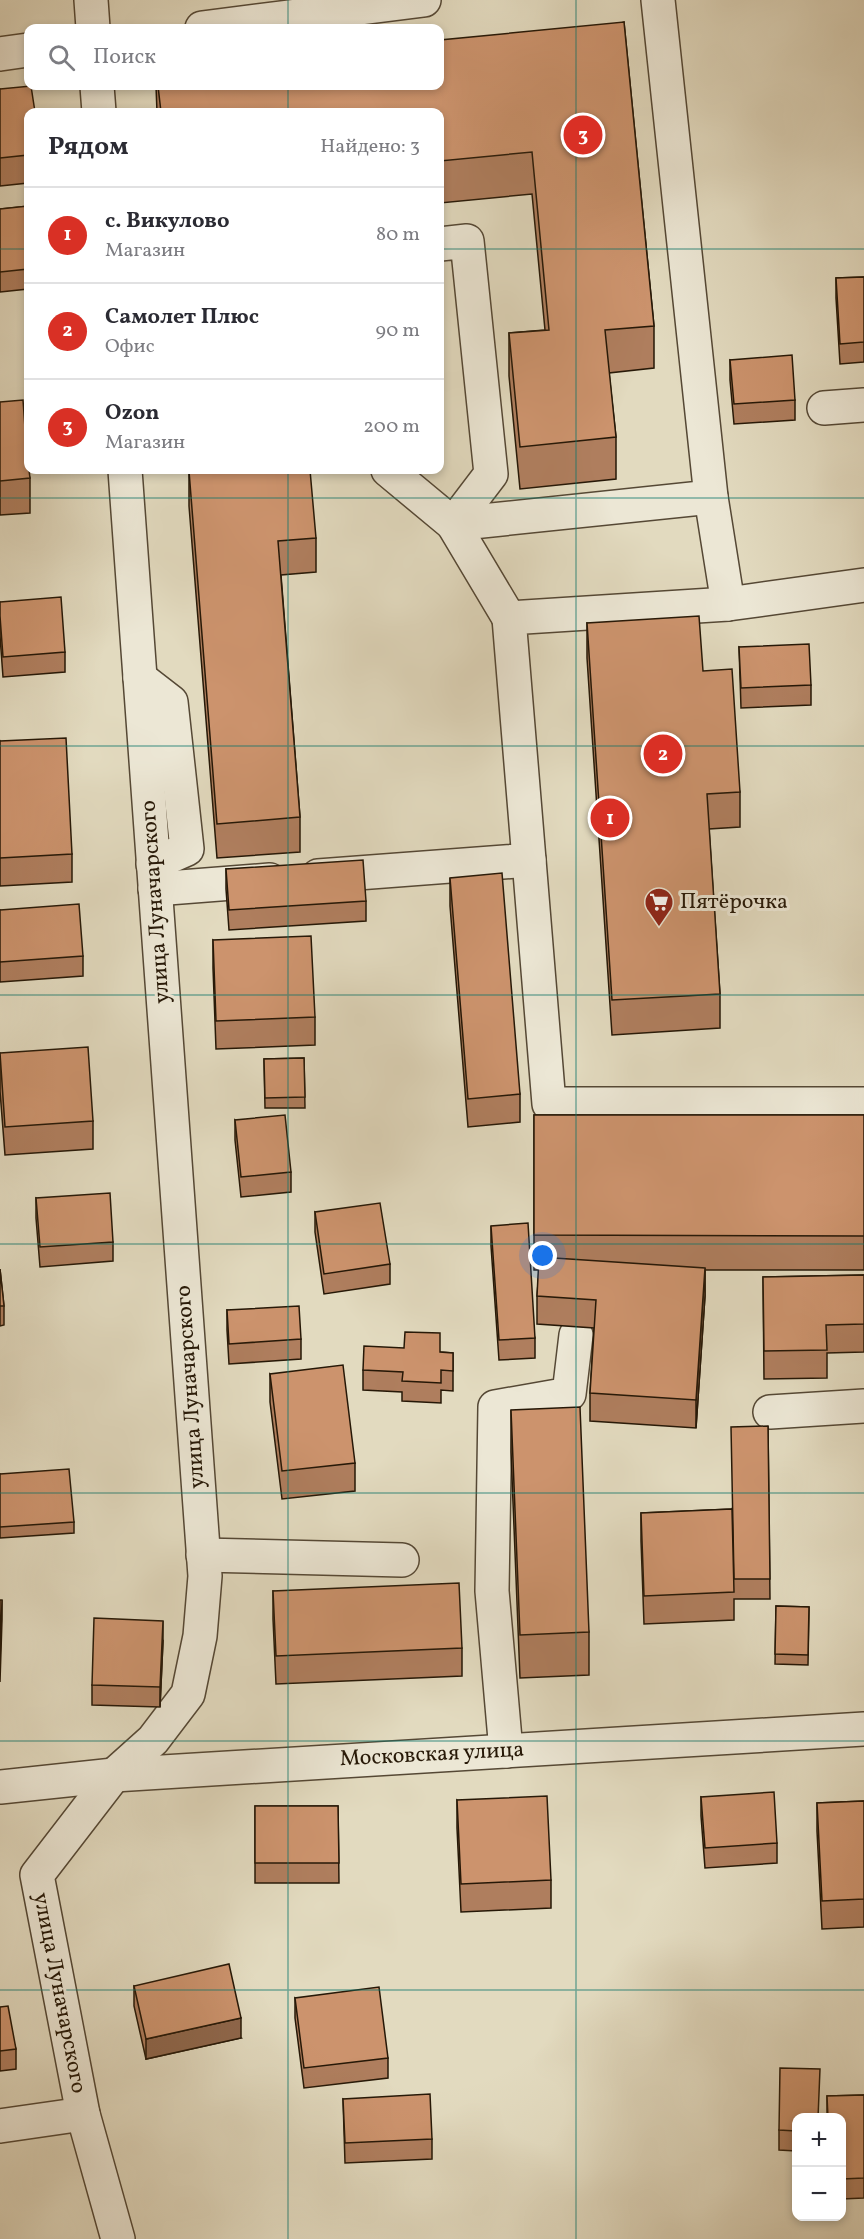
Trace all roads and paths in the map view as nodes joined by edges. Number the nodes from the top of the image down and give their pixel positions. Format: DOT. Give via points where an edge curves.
graph roads {
  1 [pos="91,0"];
  2 [pos="424,0"];
  3 [pos="658,0"];
  4 [pos="93,24"];
  5 [pos="234,24"];
  6 [pos="24,51"];
  7 [pos="0,54"];
  8 [pos="97,90"];
  9 [pos="99,108"];
  10 [pos="444,244"];
  11 [pos="864,405"];
  12 [pos="824,408"];
  13 [pos="125,474"];
  14 [pos="393,474"];
  15 [pos="711,497"];
  16 [pos="453,524"];
  17 [pos="864,585"];
  18 [pos="728,604"];
  19 [pos="509,618"];
  20 [pos="529,861"];
  21 [pos="154,877"];
  22 [pos="864,1104"];
  23 [pos="576,1335"];
  24 [pos="864,1406"];
  25 [pos="770,1412"];
  26 [pos="203,1555"];
  27 [pos="402,1560"];
  28 [pos="864,1729"];
  29 [pos="506,1751"];
  30 [pos="114,1775"];
  31 [pos="0,1787"];
  32 [pos="82,2114"];
  33 [pos="0,2126"];
  34 [pos="118,2239"];
  1 -- 4 [label="street"];
  2 -- 5 [label="street"];
  3 -- 15 [label="street"];
  6 -- 7 [label="street"];
  8 -- 9 [label="street"];
  10 -- 16 [label="street" via="467,241 491,474"];
  11 -- 12 [label="street"];
  13 -- 21 [label="street, улица Луначарского"];
  14 -- 16 [label="street"];
  15 -- 16 [label="street"];
  15 -- 18 [label="street"];
  16 -- 19 [label="street"];
  17 -- 18 [label="street"];
  18 -- 19 [label="street"];
  19 -- 20 [label="street"];
  20 -- 21 [label="street"];
  20 -- 22 [label="street" via="549,1104"];
  21 -- 26 [label="street, улица Луначарского"];
  23 -- 29 [label="street" via="569,1394 495,1407 492,1591"];
  24 -- 25 [label="street"];
  26 -- 27 [label="street"];
  26 -- 30 [label="street, улица Луначарского" via="200,1636 188,1694 153,1740"];
  28 -- 29 [label="street, Московская улица"];
  29 -- 30 [label="street, Московская улица"];
  30 -- 31 [label="street, Московская улица"];
  30 -- 32 [label="street, улица Луначарского" via="37,1875"];
  32 -- 33 [label="street"];
  32 -- 34 [label="street, улица Луначарского"];
}
